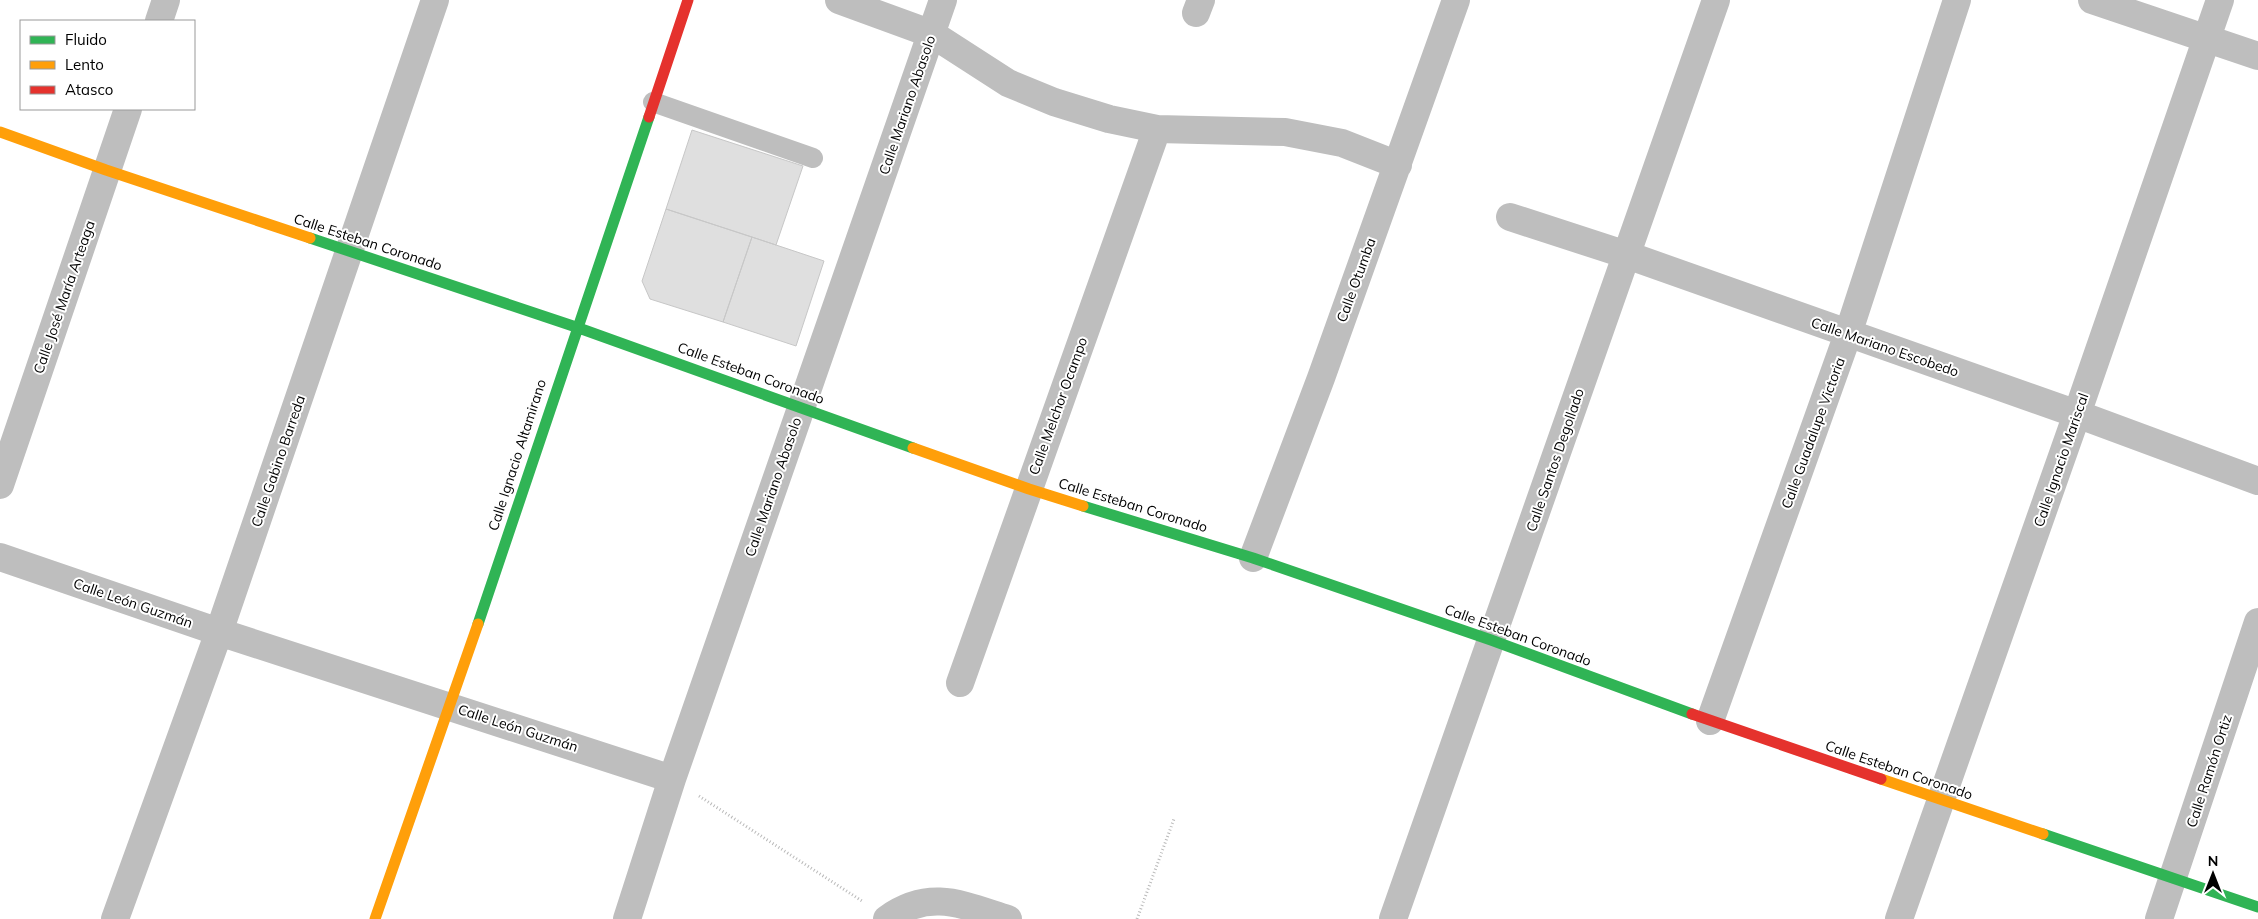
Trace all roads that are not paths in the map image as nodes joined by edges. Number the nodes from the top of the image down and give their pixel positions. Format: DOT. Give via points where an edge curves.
graph roads {
  1 [pos="166,0"];
  2 [pos="435,0"];
  3 [pos="688,0"];
  4 [pos="839,0"];
  5 [pos="943,0"];
  6 [pos="1456,0"];
  7 [pos="1716,0"];
  8 [pos="1957,0"];
  9 [pos="2092,0"];
  10 [pos="2220,0"];
  11 [pos="158,20"];
  12 [pos="932,34"];
  13 [pos="2206,39"];
  14 [pos="2258,56"];
  15 [pos="653,102"];
  16 [pos="128,110"];
  17 [pos="1157,129"];
  18 [pos="0,132"];
  19 [pos="812,158"];
  20 [pos="1398,165"];
  21 [pos="106,170"];
  22 [pos="1510,217"];
  23 [pos="351,252"];
  24 [pos="1627,255"];
  25 [pos="576,327"];
  26 [pos="1848,334"];
  27 [pos="801,406"];
  28 [pos="2077,414"];
  29 [pos="2258,481"];
  30 [pos="0,485"];
  31 [pos="1029,489"];
  32 [pos="0,557"];
  33 [pos="1253,558"];
  34 [pos="2258,622"];
  35 [pos="219,632"];
  36 [pos="1491,640"];
  37 [pos="960,683"];
  38 [pos="450,706"];
  39 [pos="1710,722"];
  40 [pos="672,779"];
  41 [pos="1940,800"];
  42 [pos="2173,878"];
  43 [pos="2258,907"];
  44 [pos="887,918"];
  45 [pos="115,919"];
  46 [pos="375,919"];
  47 [pos="627,919"];
  48 [pos="1008,919"];
  49 [pos="1393,919"];
  50 [pos="1899,919"];
  51 [pos="2159,919"];
  1 -- 11 [label="street"];
  2 -- 23 [label="street, Calle Gabino Barreda"];
  3 -- 15 [label="street, Calle Ignacio Altamirano"];
  4 -- 12 [label="street"];
  5 -- 12 [label="street, Calle Mariano Abasolo"];
  6 -- 20 [label="street, Calle Otumba"];
  7 -- 24 [label="street, Calle Santos Degollado"];
  8 -- 26 [label="street, Calle Guadalupe Victoria"];
  9 -- 13 [label="street"];
  10 -- 13 [label="street, Calle Ignacio Mariscal"];
  12 -- 17 [label="street" via="1008,83 1109,119"];
  12 -- 27 [label="street, Calle Mariano Abasolo"];
  13 -- 14 [label="street"];
  13 -- 28 [label="street, Calle Ignacio Mariscal"];
  15 -- 19 [label="lane"];
  15 -- 25 [label="street, Calle Ignacio Altamirano"];
  16 -- 21 [label="street, Calle José María Arteaga"];
  17 -- 20 [label="street" via="1285,132 1342,143"];
  17 -- 31 [label="street, Calle Melchor Ocampo"];
  18 -- 21 [label="street, Calle Esteban Coronado"];
  20 -- 33 [label="street, Calle Otumba"];
  21 -- 23 [label="street, Calle Esteban Coronado"];
  21 -- 30 [label="street, Calle José María Arteaga"];
  22 -- 24 [label="street, Calle Mariano Escobedo"];
  23 -- 25 [label="street, Calle Esteban Coronado"];
  23 -- 35 [label="street, Calle Gabino Barreda"];
  24 -- 26 [label="street, Calle Mariano Escobedo"];
  24 -- 36 [label="street, Calle Santos Degollado"];
  25 -- 27 [label="street, Calle Esteban Coronado"];
  25 -- 38 [label="street, Calle Ignacio Altamirano"];
  26 -- 28 [label="street, Calle Mariano Escobedo"];
  26 -- 39 [label="street, Calle Guadalupe Victoria"];
  27 -- 31 [label="street, Calle Esteban Coronado"];
  27 -- 40 [label="street, Calle Mariano Abasolo"];
  28 -- 29 [label="street, Calle Mariano Escobedo"];
  28 -- 41 [label="street, Calle Ignacio Mariscal"];
  31 -- 33 [label="street, Calle Esteban Coronado"];
  31 -- 37 [label="street, Calle Melchor Ocampo"];
  32 -- 35 [label="street, Calle León Guzmán"];
  33 -- 36 [label="street, Calle Esteban Coronado"];
  34 -- 42 [label="street, Calle Ramón Ortiz"];
  35 -- 38 [label="street, Calle León Guzmán"];
  35 -- 45 [label="street, Calle Gabino Barreda"];
  36 -- 39 [label="street, Calle Esteban Coronado"];
  36 -- 49 [label="street, Calle Santos Degollado"];
  38 -- 40 [label="street, Calle León Guzmán"];
  38 -- 46 [label="street, Calle Ignacio Altamirano"];
  39 -- 41 [label="street, Calle Esteban Coronado"];
  40 -- 47 [label="street, Calle Mariano Abasolo"];
  41 -- 42 [label="street, Calle Esteban Coronado"];
  41 -- 50 [label="street, Calle Ignacio Mariscal"];
  42 -- 43 [label="street, Calle Esteban Coronado"];
  42 -- 51 [label="street, Calle Ramón Ortiz"];
  44 -- 48 [label="street" via="917,903 951,901"];
}
